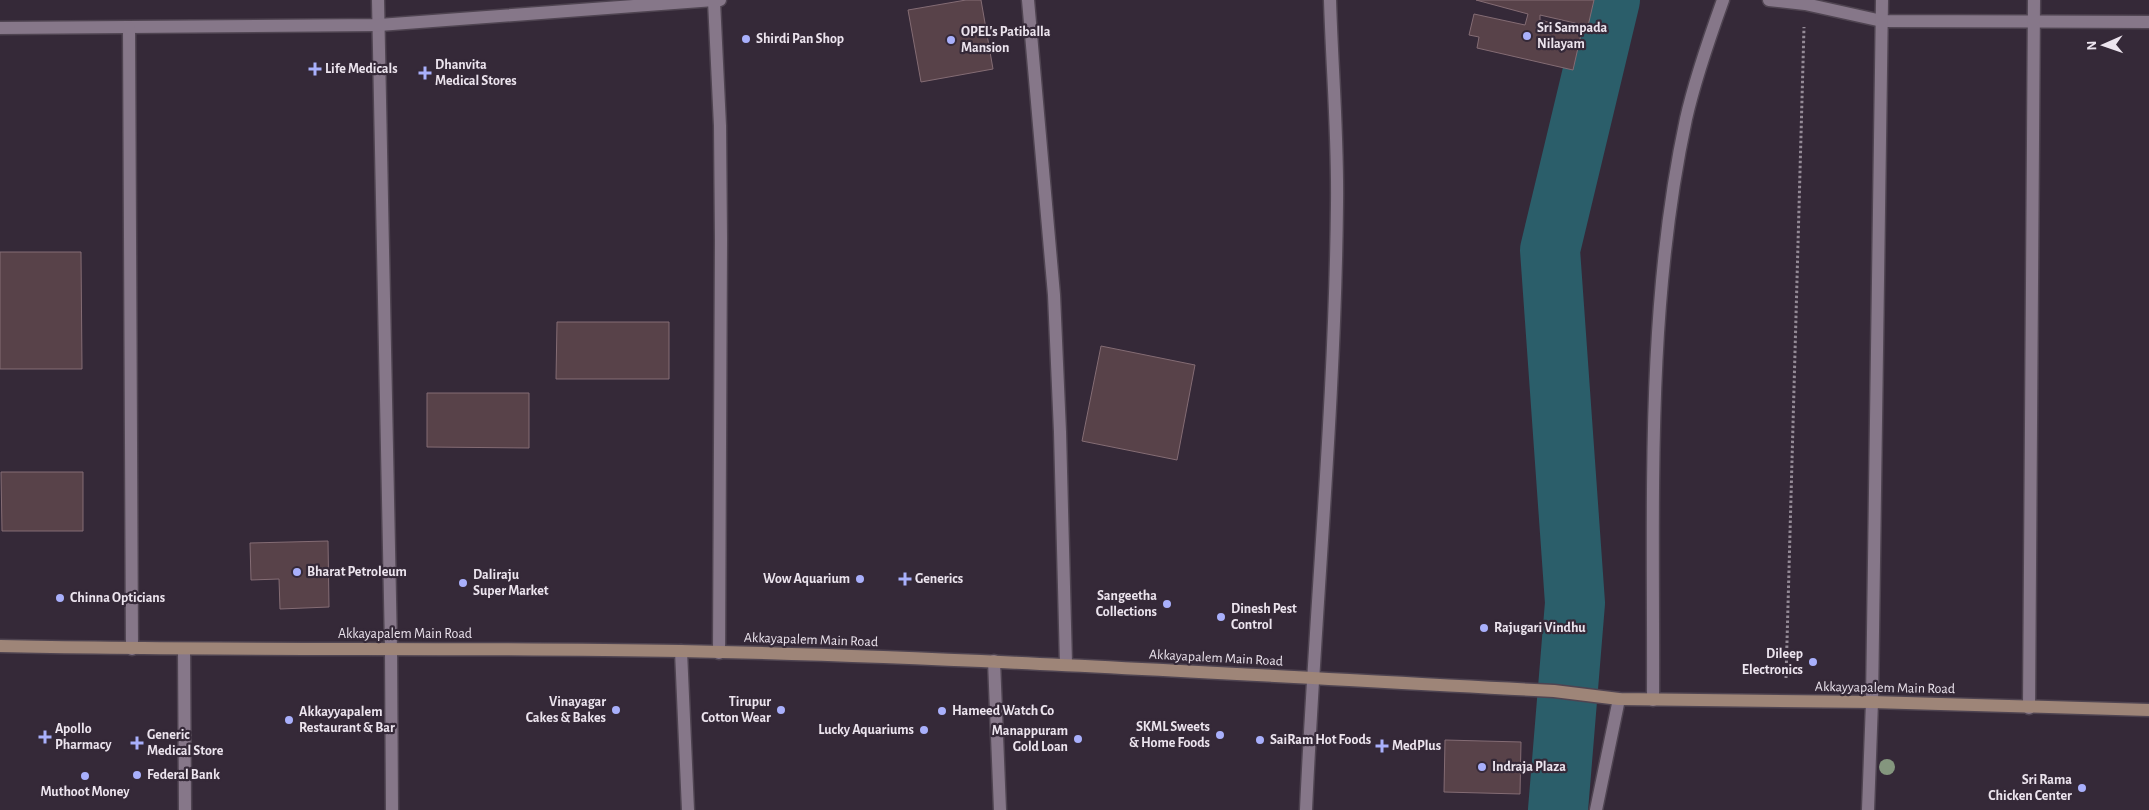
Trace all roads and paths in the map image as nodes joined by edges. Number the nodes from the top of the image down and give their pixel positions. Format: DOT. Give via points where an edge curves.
graph roads {
  1 [pos="378,0"];
  2 [pos="716,0"];
  3 [pos="1028,0"];
  4 [pos="1330,0"];
  5 [pos="1723,0"];
  6 [pos="1769,0"];
  7 [pos="1882,0"];
  8 [pos="2034,0"];
  9 [pos="1805,4"];
  10 [pos="1882,21"];
  11 [pos="2033,22"];
  12 [pos="2149,22"];
  13 [pos="379,25"];
  14 [pos="0,28"];
  15 [pos="129,28"];
  16 [pos="0,646"];
  17 [pos="391,648"];
  18 [pos="132,649"];
  19 [pos="184,649"];
  20 [pos="681,651"];
  21 [pos="719,653"];
  22 [pos="994,661"];
  23 [pos="1066,664"];
  24 [pos="1312,679"];
  25 [pos="1619,699"];
  26 [pos="1653,700"];
  27 [pos="1785,701"];
  28 [pos="1872,702"];
  29 [pos="2029,708"];
  30 [pos="2149,710"];
  31 [pos="185,810"];
  32 [pos="392,810"];
  33 [pos="688,810"];
  34 [pos="1000,810"];
  35 [pos="1306,810"];
  36 [pos="1596,810"];
  37 [pos="1868,810"];
  1 -- 13 [label="street"];
  2 -- 13 [label="street"];
  2 -- 21 [label="street" via="721,230"];
  3 -- 23 [label="street" via="1054,295"];
  4 -- 24 [label="street" via="1337,202 1328,431"];
  5 -- 26 [label="street" via="1704,52 1686,118 1673,191 1660,300 1655,383"];
  6 -- 9 [label="street"];
  7 -- 10 [label="street"];
  8 -- 11 [label="street"];
  9 -- 10 [label="street"];
  9 -- 27 [label="path"];
  10 -- 11 [label="street"];
  10 -- 28 [label="street"];
  11 -- 12 [label="street"];
  11 -- 29 [label="street"];
  13 -- 15 [label="street"];
  13 -- 17 [label="street"];
  14 -- 15 [label="street"];
  15 -- 18 [label="street"];
  16 -- 18 [label="main road, Akkayapalem Main Road"];
  17 -- 19 [label="main road, Akkayapalem Main Road"];
  17 -- 20 [label="main road, Akkayapalem Main Road"];
  17 -- 32 [label="street"];
  18 -- 19 [label="main road, Akkayapalem Main Road"];
  19 -- 31 [label="street"];
  20 -- 21 [label="main road, Akkayapalem Main Road"];
  20 -- 33 [label="street"];
  21 -- 22 [label="main road, Akkayapalem Main Road"];
  22 -- 23 [label="main road, Akkayapalem Main Road"];
  22 -- 34 [label="street"];
  23 -- 24 [label="main road, Akkayapalem Main Road"];
  24 -- 25 [label="main road, Akkayapalem Main Road" via="1554,691"];
  24 -- 35 [label="street"];
  25 -- 26 [label="main road, Akkayyapalem Main Road"];
  25 -- 36 [label="street"];
  26 -- 27 [label="main road, Akkayyapalem Main Road"];
  27 -- 28 [label="main road, Akkayyapalem Main Road"];
  28 -- 29 [label="main road, Akkayyapalem Main Road"];
  28 -- 37 [label="street"];
  29 -- 30 [label="main road, Akkayyapalem Main Road"];
}
